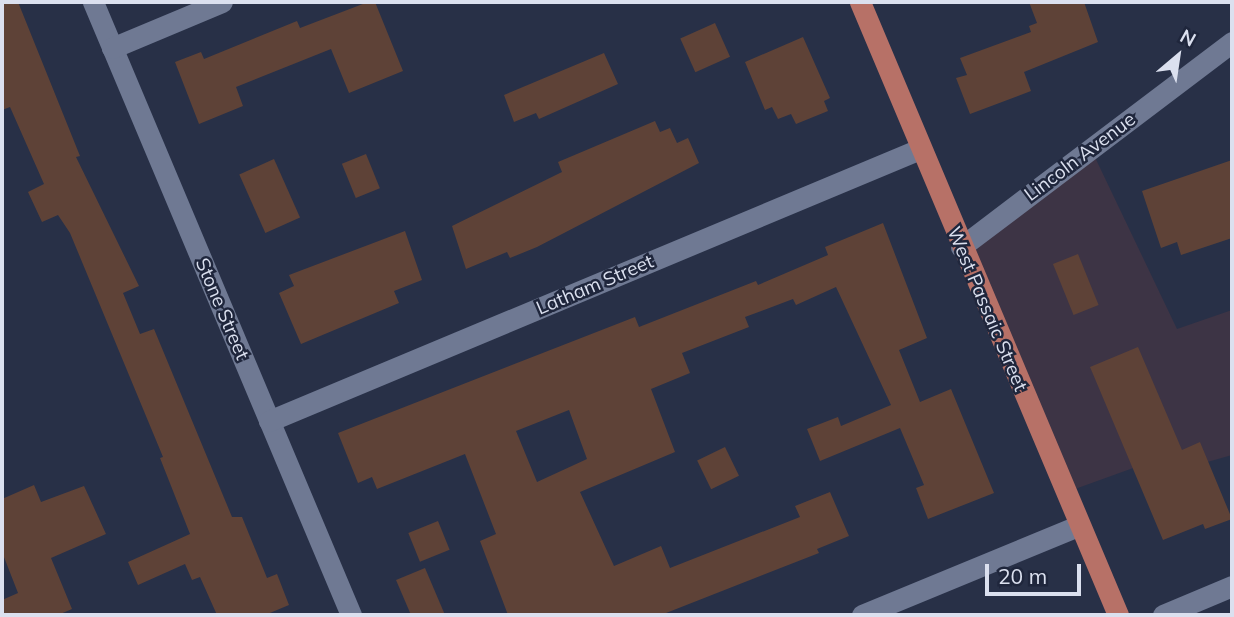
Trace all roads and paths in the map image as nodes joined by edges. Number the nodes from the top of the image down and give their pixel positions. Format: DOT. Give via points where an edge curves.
graph roads {
  1 [pos="93,2"];
  2 [pos="222,2"];
  3 [pos="860,2"];
  4 [pos="1232,41"];
  5 [pos="112,48"];
  6 [pos="920,149"];
  7 [pos="961,247"];
  8 [pos="270,421"];
  9 [pos="1078,526"];
  10 [pos="1232,586"];
  11 [pos="351,615"];
  12 [pos="862,615"];
  13 [pos="1118,615"];
  14 [pos="1163,615"];
  1 -- 5 [label="street, Stone Street"];
  2 -- 5 [label="street"];
  3 -- 6 [label="main road, West Passaic Street"];
  4 -- 7 [label="street, Lincoln Avenue"];
  5 -- 8 [label="street, Stone Street"];
  6 -- 7 [label="main road, West Passaic Street"];
  6 -- 8 [label="street, Latham Street"];
  7 -- 9 [label="main road, West Passaic Street"];
  8 -- 11 [label="street, Stone Street"];
  9 -- 12 [label="street"];
  9 -- 13 [label="main road, West Passaic Street"];
  10 -- 14 [label="street"];
}
